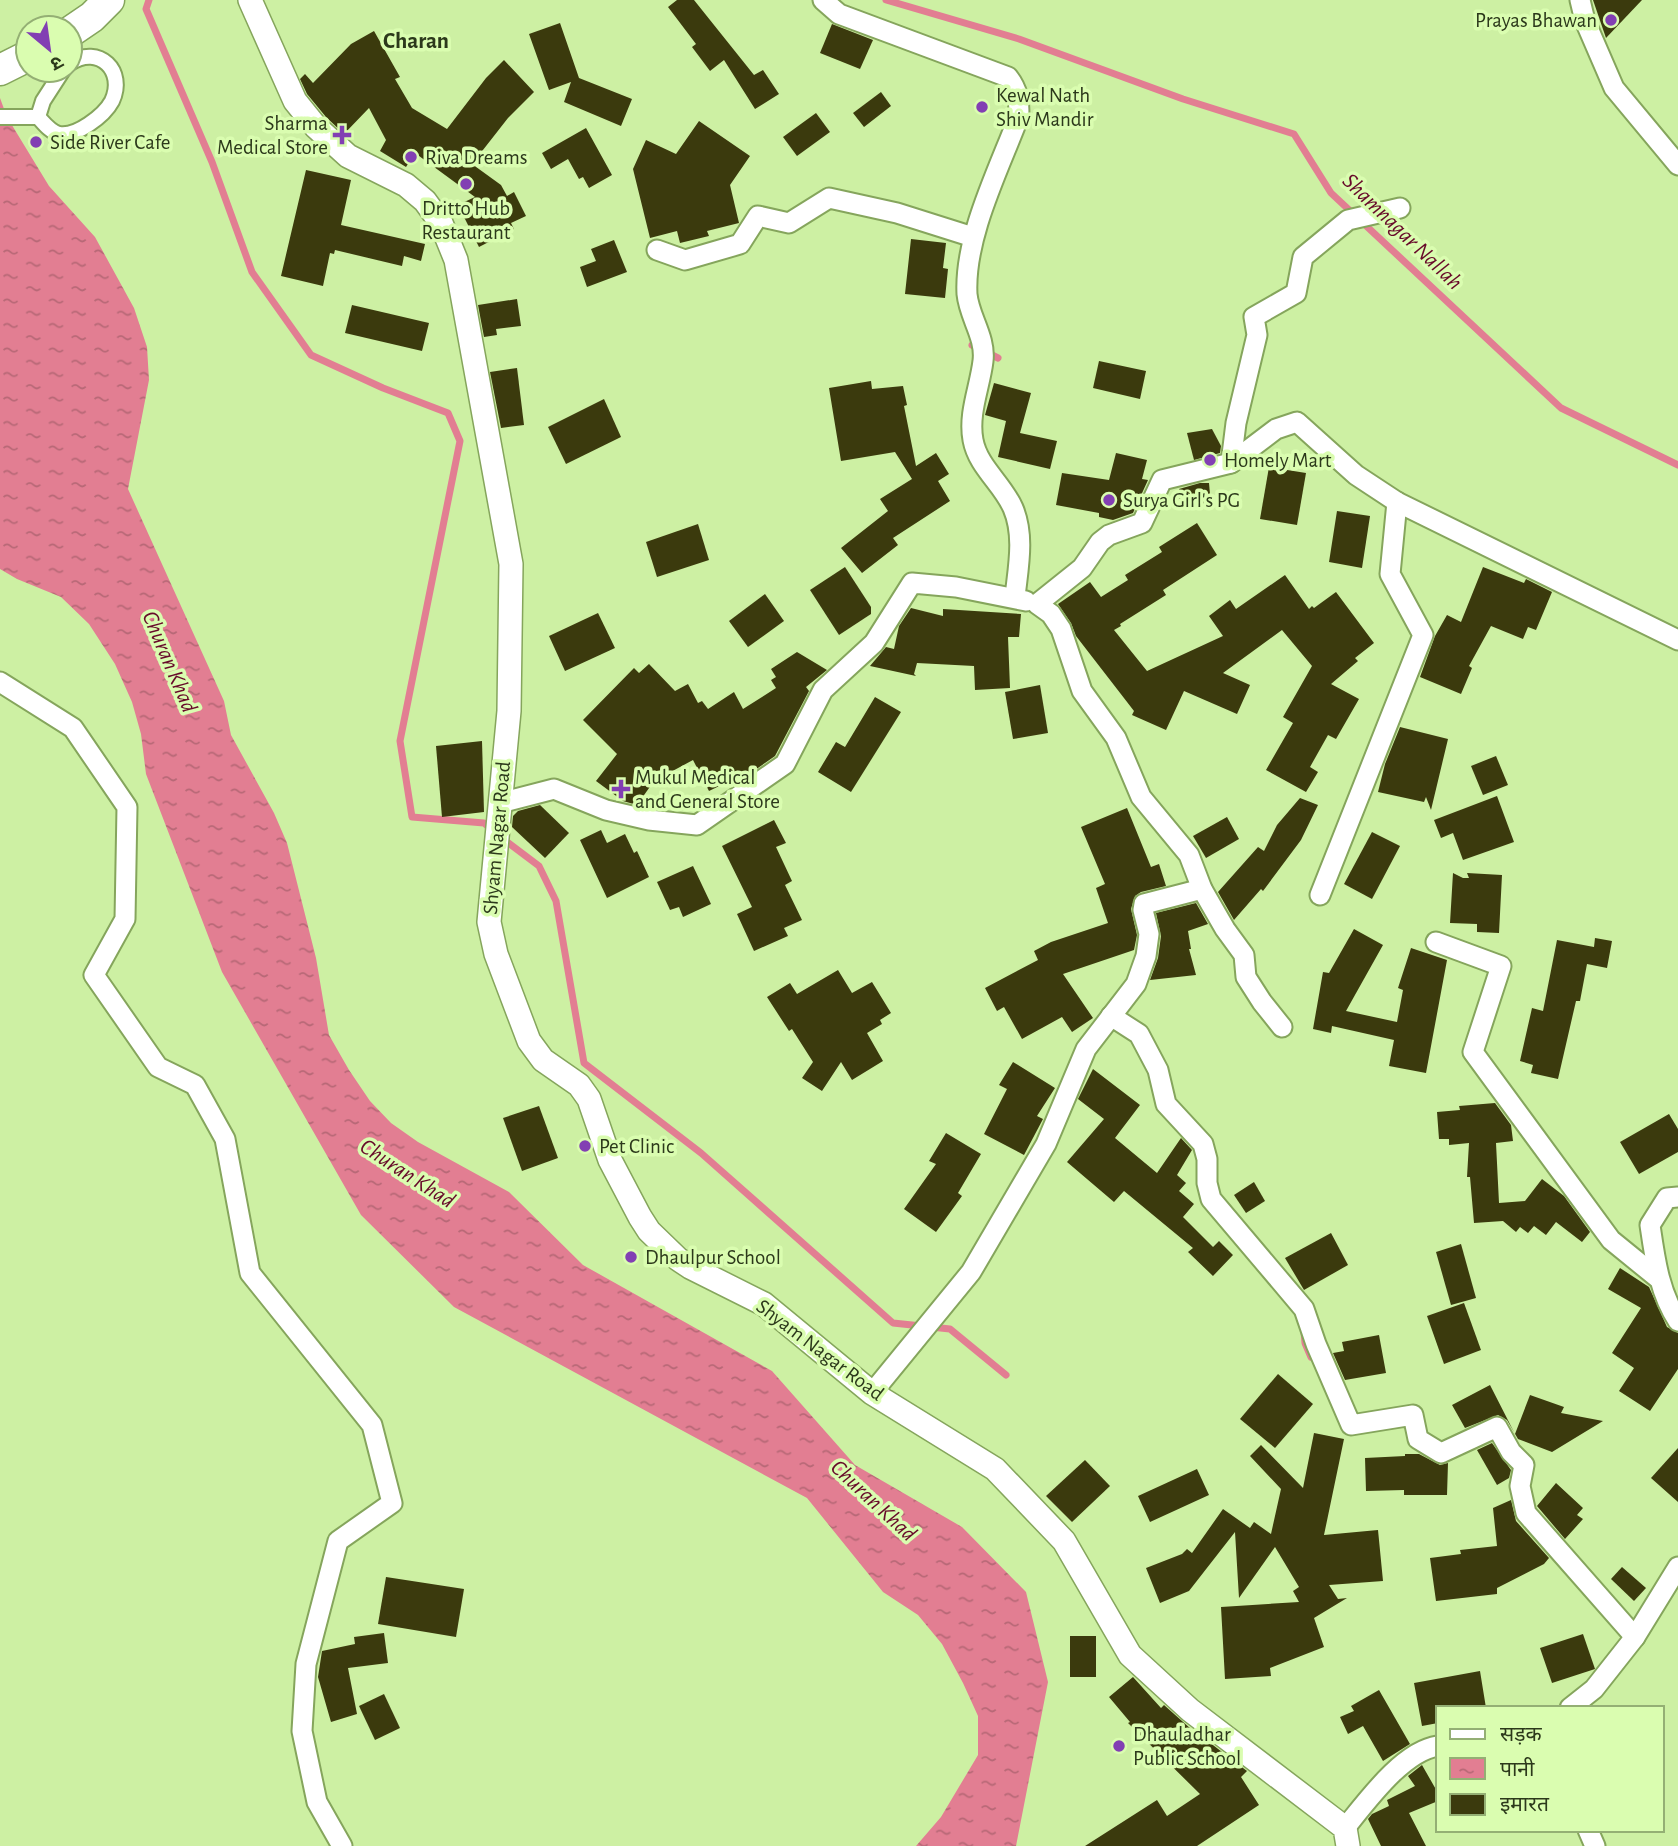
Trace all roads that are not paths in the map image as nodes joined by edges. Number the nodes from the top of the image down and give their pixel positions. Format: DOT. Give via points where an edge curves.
graph roads {
  1 [pos="109,0"];
  2 [pos="250,0"];
  3 [pos="822,0"];
  4 [pos="1580,0"];
  5 [pos="84,22"];
  6 [pos="84,56"];
  7 [pos="54,84"];
  8 [pos="0,117"];
  9 [pos="38,117"];
  10 [pos="1678,165"];
  11 [pos="1400,208"];
  12 [pos="973,237"];
  13 [pos="657,250"];
  14 [pos="1231,463"];
  15 [pos="1397,502"];
  16 [pos="1015,597"];
  17 [pos="1037,604"];
  18 [pos="1678,640"];
  19 [pos="0,682"];
  20 [pos="500,803"];
  21 [pos="1202,889"];
  22 [pos="1320,895"];
  23 [pos="1436,942"];
  24 [pos="1111,1016"];
  25 [pos="1282,1027"];
  26 [pos="1678,1197"];
  27 [pos="1659,1279"];
  28 [pos="1678,1321"];
  29 [pos="872,1393"];
  30 [pos="1678,1567"];
  31 [pos="1635,1637"];
  32 [pos="1573,1706"];
  33 [pos="1436,1746"];
  34 [pos="1347,1837"];
  35 [pos="342,1846"];
  1 -- 5 [label="main road"];
  2 -- 20 [label="street, Shyam Nagar Road" via="295,102 348,156 406,185 425,201 441,223 456,260 511,564 509,711"];
  3 -- 12 [label="street" via="839,14 1008,77 1016,87 1019,116"];
  4 -- 10 [label="street" via="1614,88"];
  6 -- 9 [label="street" via="97,56 110,65 116,83 111,101 79,130 59,134"];
  7 -- 9 [label="street"];
  8 -- 9 [label="street"];
  11 -- 14 [label="street" via="1348,220 1303,257 1296,293 1254,317 1257,335"];
  12 -- 13 [label="street" via="829,198 789,223 758,216 740,244 685,260"];
  12 -- 16 [label="street" via="967,297 983,345 983,360 972,438 978,458 1012,506 1018,525"];
  14 -- 15 [label="street" via="1276,429 1297,422 1356,475"];
  14 -- 17 [label="street" via="1162,480 1142,523 1109,535 1082,568"];
  15 -- 18 [label="street"];
  15 -- 22 [label="street" via="1390,574 1423,635"];
  16 -- 17 [label="street"];
  16 -- 20 [label="street" via="912,583 874,643 823,690 785,764 697,825 606,810 554,789"];
  17 -- 21 [label="street" via="1061,629 1082,691 1116,738 1141,797 1189,855"];
  19 -- 35 [label="street" via="73,728 127,807 125,919 94,975 158,1068 195,1085 225,1139 250,1273 372,1425 392,1503 338,1541 306,1664 302,1731 317,1802"];
  20 -- 29 [label="street, Shyam Nagar Road" via="489,922 496,954 535,1051 579,1085 589,1099 610,1160 649,1231 690,1267 764,1304"];
  21 -- 24 [label="street" via="1144,904 1149,934 1146,956 1136,984"];
  21 -- 25 [label="street" via="1244,955 1246,977"];
  23 -- 27 [label="street" via="1501,966 1473,1052 1611,1240"];
  24 -- 29 [label="street" via="1086,1049 1046,1144 971,1272"];
  24 -- 31 [label="street" via="1139,1034 1158,1070 1166,1104 1203,1144 1211,1199 1304,1309 1351,1425 1413,1415 1418,1439 1441,1454 1497,1427 1524,1465 1520,1486 1526,1513"];
  26 -- 27 [label="street" via="1667,1198 1650,1225"];
  27 -- 28 [label="street"];
  29 -- 34 [label="street, Shyam Nagar Road" via="995,1469 1064,1541 1130,1655 1190,1710"];
  30 -- 31 [label="street"];
  31 -- 32 [label="street" via="1594,1689"];
  33 -- 34 [label="street" via="1426,1748 1383,1781"];
}
